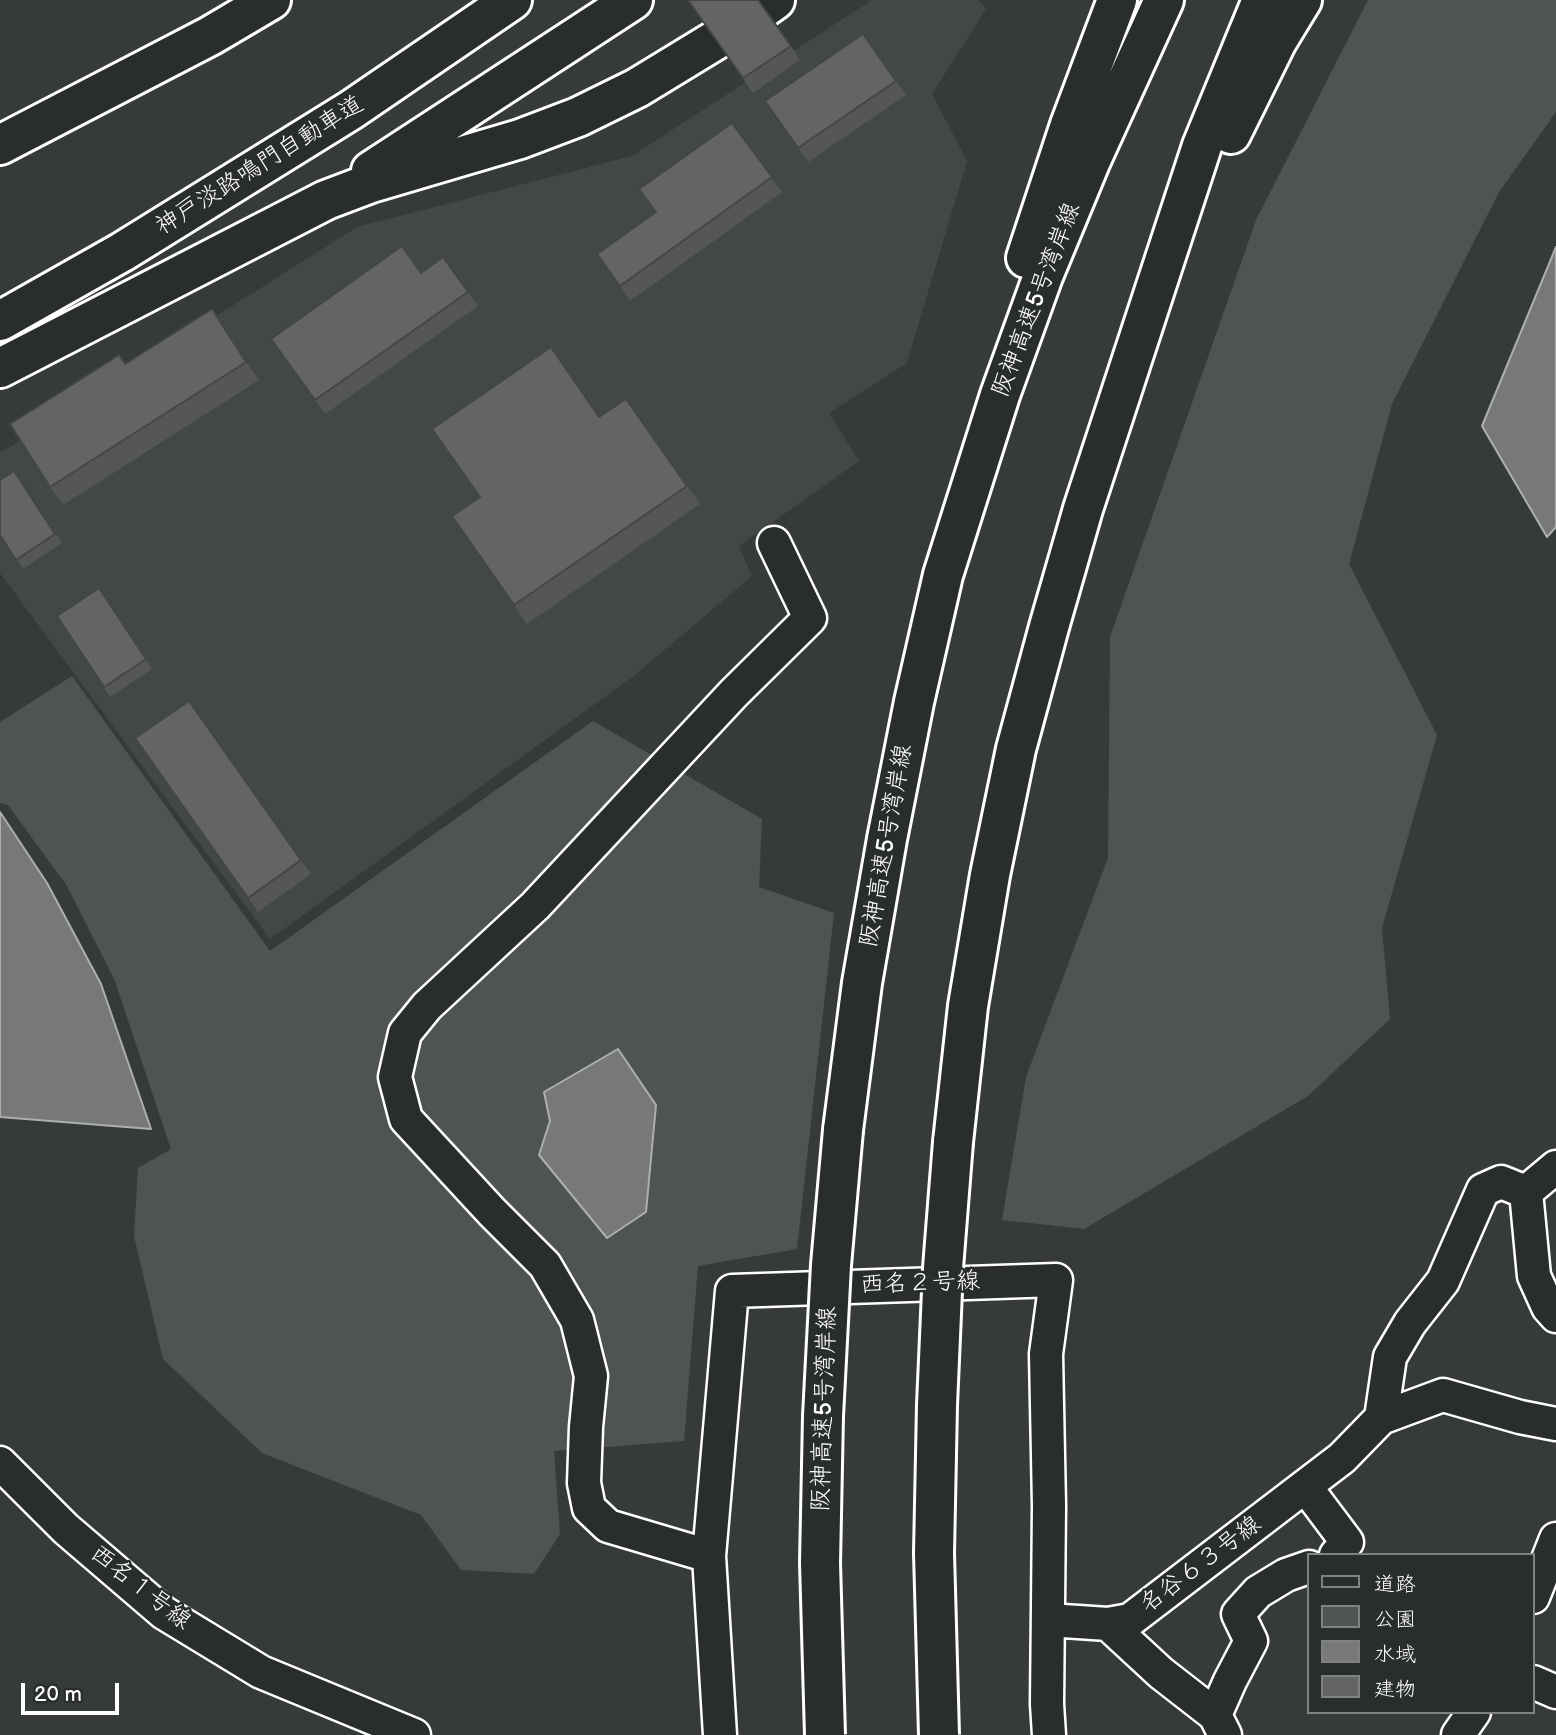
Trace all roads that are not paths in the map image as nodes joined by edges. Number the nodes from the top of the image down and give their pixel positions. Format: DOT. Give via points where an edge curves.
graph roads {
  1 [pos="238,0"];
  2 [pos="271,0"];
  3 [pos="512,0"];
  4 [pos="633,0"];
  5 [pos="775,0"];
  6 [pos="1117,0"];
  7 [pos="1164,0"];
  8 [pos="1262,0"];
  9 [pos="1302,0"];
  10 [pos="55,118"];
  11 [pos="0,145"];
  12 [pos="326,200"];
  13 [pos="0,321"];
  14 [pos="0,368"];
  15 [pos="1124,381"];
  16 [pos="774,542"];
  17 [pos="943,575"];
  18 [pos="1556,1167"];
  19 [pos="1526,1192"];
  20 [pos="1556,1316"];
  21 [pos="1381,1418"];
  22 [pos="1556,1423"];
  23 [pos="0,1463"];
  24 [pos="1305,1486"];
  25 [pos="1556,1539"];
  26 [pos="1338,1553"];
  27 [pos="709,1556"];
  28 [pos="1308,1567"];
  29 [pos="1535,1592"];
  30 [pos="1048,1620"];
  31 [pos="1108,1624"];
  32 [pos="1535,1683"];
  33 [pos="1556,1692"];
  34 [pos="1473,1714"];
  35 [pos="351,1722"];
  36 [pos="1220,1725"];
  37 [pos="414,1735"];
  38 [pos="720,1735"];
  39 [pos="825,1735"];
  40 [pos="939,1735"];
  41 [pos="1049,1735"];
  42 [pos="1458,1735"];
  1 -- 10 [label="highway"];
  2 -- 10 [label="highway"];
  3 -- 13 [label="highway, 神戸淡路鳴門自動車道" via="351,110 122,252"];
  4 -- 12 [label="highway"];
  5 -- 12 [label="highway" via="637,88 578,117"];
  6 -- 17 [label="highway" via="1019,276"];
  7 -- 17 [label="highway, 阪神高速5号湾岸線" via="1044,276"];
  8 -- 15 [label="highway" via="1202,146"];
  9 -- 15 [label="highway" via="1194,214"];
  10 -- 11 [label="highway"];
  12 -- 14 [label="highway"];
  15 -- 40 [label="highway, bridge" via="1016,749 968,1006 943,1268 936,1418"];
  16 -- 27 [label="street" via="810,618 535,906 427,1006 405,1033 395,1077 406,1119 545,1265 577,1320 591,1376 584,1483 589,1508 608,1526"];
  17 -- 39 [label="highway, 阪神高速5号湾岸線, bridge" via="887,839 843,1130 823,1416 820,1563"];
  18 -- 19 [label="street"];
  19 -- 20 [label="street" via="1534,1276"];
  19 -- 21 [label="street" via="1501,1182 1483,1191 1443,1281 1390,1357"];
  21 -- 22 [label="street" via="1443,1395"];
  21 -- 24 [label="street, 名谷６３号線" via="1342,1458"];
  23 -- 35 [label="street, 西名１号線" via="66,1529 164,1613"];
  24 -- 26 [label="street" via="1347,1542"];
  24 -- 31 [label="street, 名谷６３号線" via="1130,1620"];
  25 -- 29 [label="street"];
  27 -- 30 [label="street, 西名２号線" via="732,1291 1056,1280 1045,1354"];
  27 -- 38 [label="street, 西名２号線"];
  28 -- 36 [label="street" via="1258,1592 1238,1614 1251,1641 1230,1681"];
  30 -- 31 [label="street, 名谷６３号線"];
  30 -- 41 [label="street, 西名２号線"];
  31 -- 36 [label="street"];
  32 -- 33 [label="street"];
  34 -- 42 [label="street"];
  35 -- 37 [label="street, 西名１号線"];
}
